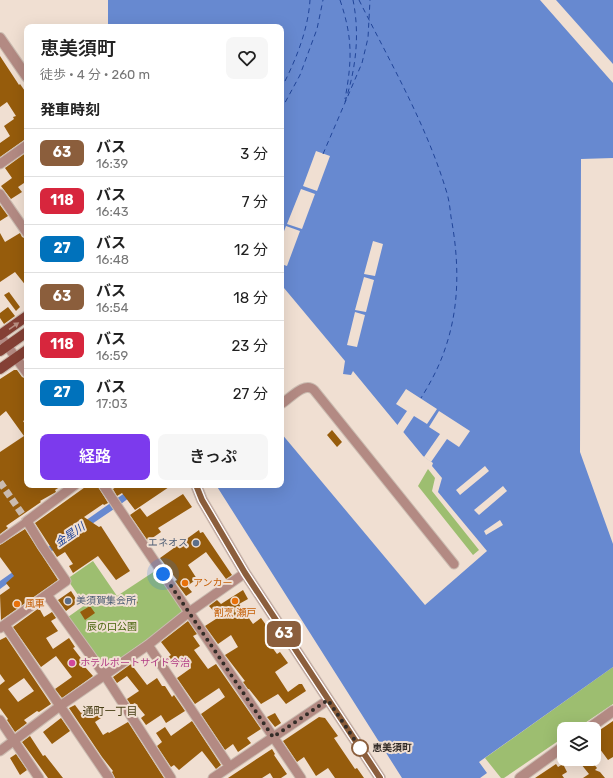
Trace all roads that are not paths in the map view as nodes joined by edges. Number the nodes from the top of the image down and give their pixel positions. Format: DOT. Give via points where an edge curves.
graph roads {
  1 [pos="0,38"];
  2 [pos="24,73"];
  3 [pos="24,147"];
  4 [pos="0,164"];
  5 [pos="0,194"];
  6 [pos="24,228"];
  7 [pos="24,318"];
  8 [pos="24,334"];
  9 [pos="0,336"];
  10 [pos="4,348"];
  11 [pos="24,352"];
  12 [pos="16,358"];
  13 [pos="0,369"];
  14 [pos="24,369"];
  15 [pos="284,402"];
  16 [pos="71,488"];
  17 [pos="105,488"];
  18 [pos="197,488"];
  19 [pos="27,521"];
  20 [pos="0,540"];
  21 [pos="454,564"];
  22 [pos="245,573"];
  23 [pos="47,595"];
  24 [pos="188,613"];
  25 [pos="3,627"];
  26 [pos="148,645"];
  27 [pos="104,674"];
  28 [pos="328,700"];
  29 [pos="60,706"];
  30 [pos="613,711"];
  31 [pos="0,720"];
  32 [pos="598,722"];
  33 [pos="273,737"];
  34 [pos="14,740"];
  35 [pos="0,751"];
  36 [pos="557,751"];
  37 [pos="229,766"];
  38 [pos="39,778"];
  39 [pos="109,778"];
  40 [pos="171,778"];
  41 [pos="213,778"];
  42 [pos="301,778"];
  43 [pos="380,778"];
  44 [pos="520,778"];
  1 -- 2 [label="street"];
  3 -- 4 [label="street"];
  5 -- 6 [label="street"];
  9 -- 7 [label="main road, one-way"];
  8 -- 10 [label="main road"];
  9 -- 10 [label="street"];
  10 -- 12 [label="street"];
  11 -- 12 [label="main road"];
  12 -- 13 [label="main road"];
  12 -- 14 [label="street"];
  15 -- 21 [label="street" via="305,387 314,390"];
  16 -- 19 [label="street"];
  17 -- 24 [label="street"];
  18 -- 22 [label="street"];
  19 -- 20 [label="street"];
  19 -- 23 [label="street" via="66,581"];
  22 -- 24 [label="street"];
  22 -- 28 [label="street"];
  23 -- 25 [label="street"];
  23 -- 27 [label="street"];
  24 -- 26 [label="street"];
  24 -- 33 [label="street"];
  25 -- 29 [label="street"];
  26 -- 27 [label="street"];
  26 -- 37 [label="street"];
  27 -- 29 [label="street"];
  27 -- 40 [label="street"];
  28 -- 33 [label="street"];
  28 -- 43 [label="street"];
  29 -- 34 [label="street"];
  29 -- 39 [label="street"];
  30 -- 32 [label="street"];
  31 -- 34 [label="street"];
  33 -- 37 [label="street"];
  33 -- 42 [label="street"];
  34 -- 35 [label="street"];
  34 -- 38 [label="street"];
  36 -- 44 [label="street"];
  37 -- 41 [label="street"];
}
